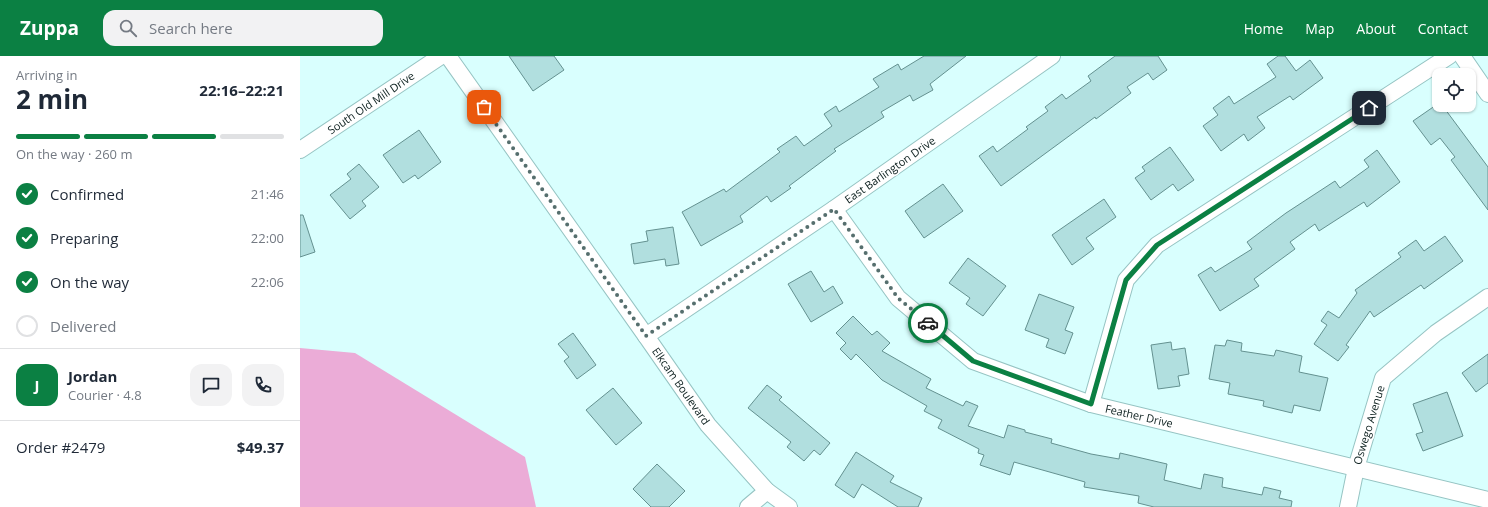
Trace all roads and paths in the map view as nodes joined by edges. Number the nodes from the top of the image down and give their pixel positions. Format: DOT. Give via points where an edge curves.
graph roads {
  1 [pos="441,56"];
  2 [pos="448,56"];
  3 [pos="1052,56"];
  4 [pos="1449,56"];
  5 [pos="1462,56"];
  6 [pos="1488,94"];
  7 [pos="300,150"];
  8 [pos="834,209"];
  9 [pos="1488,297"];
  10 [pos="646,336"];
  11 [pos="1091,404"];
  12 [pos="1356,468"];
  13 [pos="767,491"];
  14 [pos="1488,500"];
  15 [pos="748,507"];
  16 [pos="789,507"];
  17 [pos="1348,507"];
  1 -- 7 [label="street, South Old Mill Drive"];
  2 -- 10 [label="street, Elkcam Boulevard"];
  3 -- 8 [label="street, East Barlington Drive"];
  4 -- 11 [label="street" via="1157,245 1126,280"];
  5 -- 6 [label="street"];
  8 -- 10 [label="street, East Barlington Drive"];
  8 -- 11 [label="street, Feather Drive" via="898,298 973,361"];
  9 -- 12 [label="street, Oswego Avenue" via="1436,333 1383,378"];
  10 -- 13 [label="street, Elkcam Boulevard" via="708,425"];
  11 -- 12 [label="street, Feather Drive"];
  12 -- 14 [label="street, Feather Drive"];
  12 -- 17 [label="street, Oswego Avenue"];
  13 -- 15 [label="street"];
  13 -- 16 [label="street, Elkcam Boulevard"];
}
